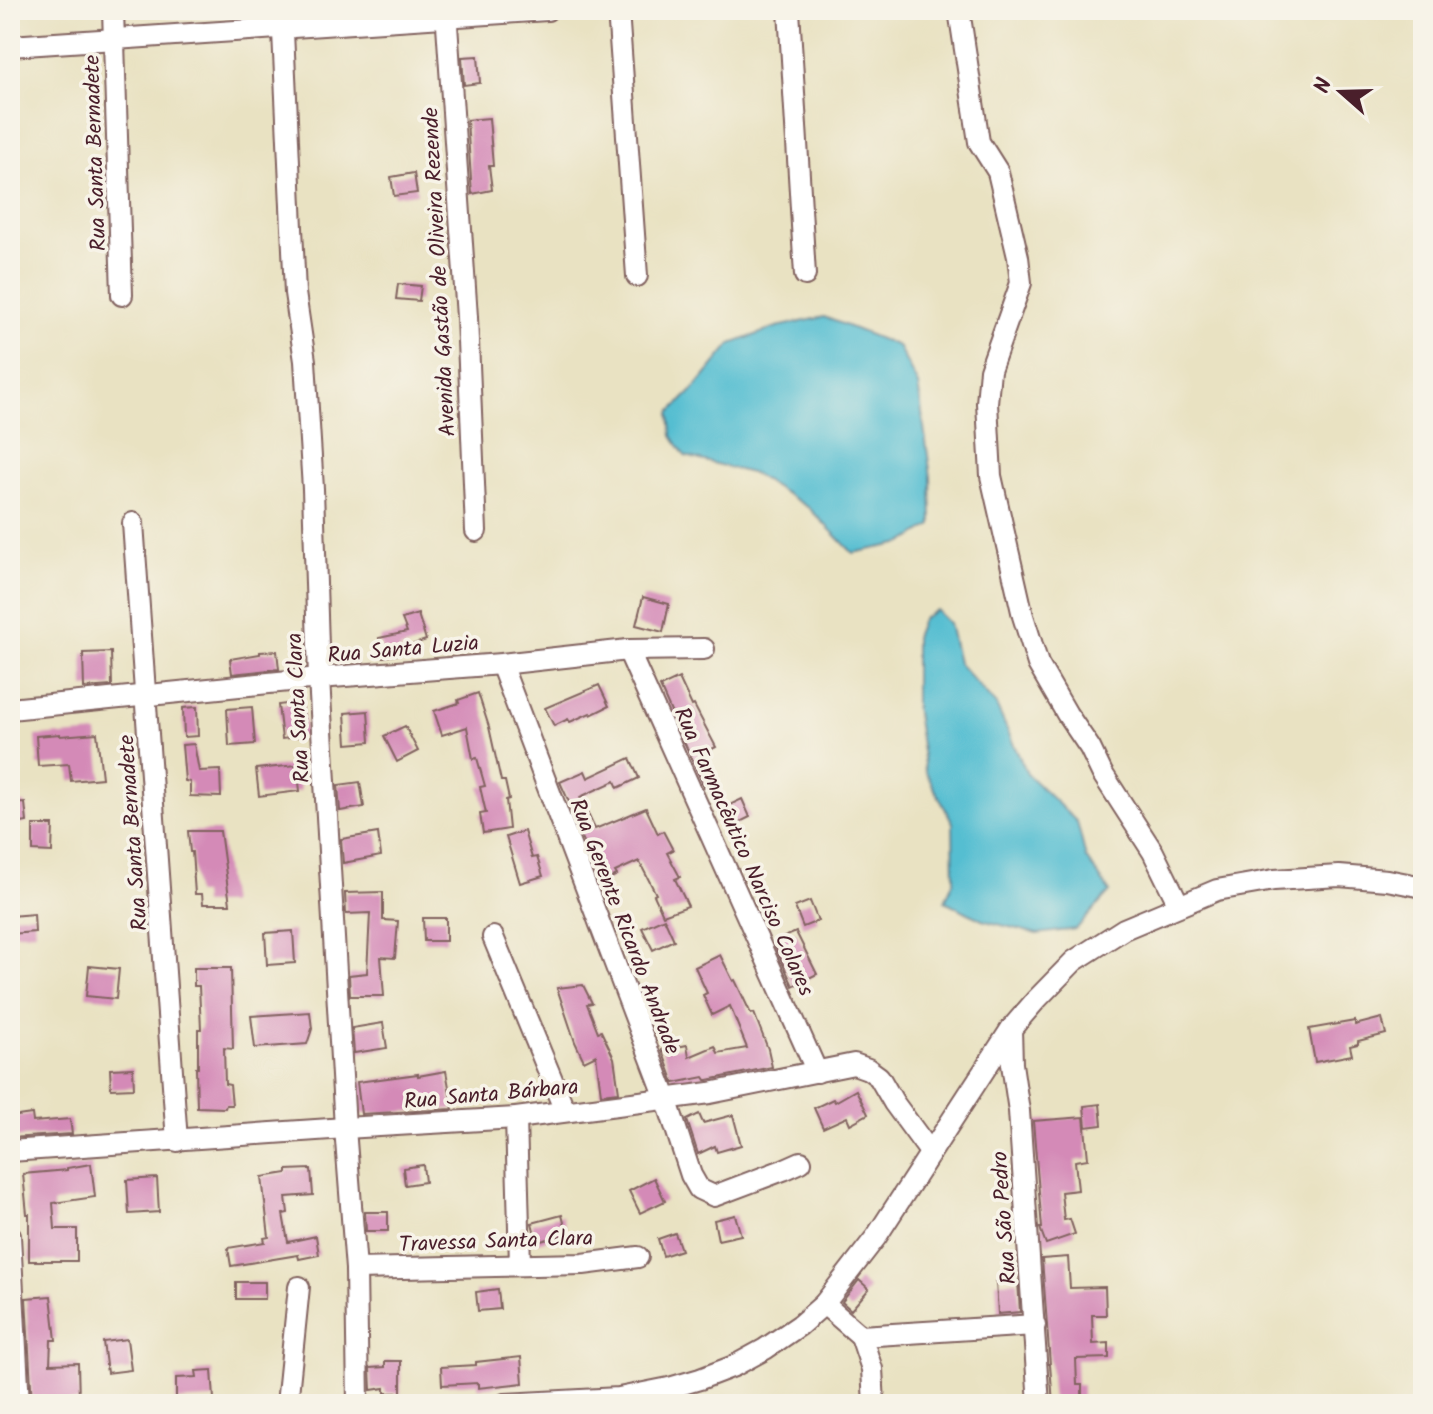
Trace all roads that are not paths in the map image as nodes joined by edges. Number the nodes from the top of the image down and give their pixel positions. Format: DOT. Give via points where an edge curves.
graph roads {
  1 [pos="113,10"];
  2 [pos="547,10"];
  3 [pos="618,10"];
  4 [pos="789,10"];
  5 [pos="959,10"];
  6 [pos="446,13"];
  7 [pos="282,19"];
  8 [pos="114,39"];
  9 [pos="10,46"];
  10 [pos="805,275"];
  11 [pos="637,276"];
  12 [pos="122,295"];
  13 [pos="133,523"];
  14 [pos="476,531"];
  15 [pos="704,649"];
  16 [pos="628,650"];
  17 [pos="501,664"];
  18 [pos="319,678"];
  19 [pos="147,696"];
  20 [pos="10,709"];
  21 [pos="1423,887"];
  22 [pos="1179,905"];
  23 [pos="493,937"];
  24 [pos="1011,1029"];
  25 [pos="817,1072"];
  26 [pos="666,1098"];
  27 [pos="565,1111"];
  28 [pos="516,1118"];
  29 [pos="345,1128"];
  30 [pos="177,1141"];
  31 [pos="10,1151"];
  32 [pos="930,1152"];
  33 [pos="801,1162"];
  34 [pos="10,1236"];
  35 [pos="638,1257"];
  36 [pos="520,1265"];
  37 [pos="356,1269"];
  38 [pos="299,1287"];
  39 [pos="824,1304"];
  40 [pos="1035,1325"];
  41 [pos="861,1336"];
  42 [pos="19,1404"];
  43 [pos="287,1404"];
  44 [pos="358,1404"];
  45 [pos="505,1404"];
  46 [pos="874,1404"];
  47 [pos="1039,1404"];
  1 -- 8 [label="street, Rua Santa Bernadete"];
  2 -- 6 [label="street"];
  3 -- 11 [label="street"];
  4 -- 10 [label="street"];
  5 -- 22 [label="street" via="979,142 998,172 1021,283 990,370 987,403 991,476 1023,616 1038,664 1153,852"];
  6 -- 7 [label="street"];
  6 -- 14 [label="street, Avenida Gastão de Oliveira Rezende"];
  7 -- 8 [label="street"];
  7 -- 18 [label="street, Rua Santa Clara" via="295,293 313,489"];
  8 -- 9 [label="street"];
  8 -- 12 [label="street, Rua Santa Bernadete"];
  13 -- 19 [label="street, Rua Santa Bernadete"];
  15 -- 16 [label="street, Rua Santa Luzia"];
  16 -- 17 [label="street, Rua Santa Luzia"];
  16 -- 25 [label="street, Rua Farmacêutico Narciso Colares"];
  17 -- 18 [label="street, Rua Santa Luzia"];
  17 -- 26 [label="street, Rua Gerente Ricardo Andrade"];
  18 -- 19 [label="street, Rua Santa Luzia"];
  18 -- 29 [label="street, Rua Santa Clara"];
  19 -- 20 [label="street, Rua Santa Luzia"];
  19 -- 30 [label="street, Rua Santa Bernadete"];
  21 -- 22 [label="street" via="1339,876 1274,880 1217,890"];
  22 -- 24 [label="street" via="1124,929 1074,961"];
  23 -- 27 [label="street"];
  24 -- 32 [label="street"];
  24 -- 40 [label="street, Rua São Pedro"];
  25 -- 26 [label="street, Rua Santa Bárbara"];
  25 -- 32 [label="street, Rua Santa Bárbara" via="854,1064 868,1069 879,1077"];
  26 -- 27 [label="street, Rua Santa Bárbara"];
  26 -- 33 [label="street, Rua Gerente Ricardo Andrade" via="699,1189 714,1196"];
  27 -- 28 [label="street, Rua Santa Bárbara"];
  28 -- 29 [label="street, Rua Santa Bárbara"];
  28 -- 36 [label="street"];
  29 -- 30 [label="street, Rua Santa Bárbara"];
  29 -- 37 [label="street, Rua Santa Clara"];
  30 -- 31 [label="street, Rua Santa Bárbara"];
  32 -- 39 [label="street" via="876,1237"];
  34 -- 42 [label="street"];
  35 -- 36 [label="street, Travessa Santa Clara"];
  36 -- 37 [label="street, Travessa Santa Clara"];
  37 -- 44 [label="street, Rua Santa Clara"];
  38 -- 43 [label="street"];
  39 -- 41 [label="street"];
  39 -- 45 [label="street" via="765,1349 700,1379 619,1398"];
  40 -- 41 [label="street"];
  40 -- 47 [label="street, Rua São Pedro"];
  41 -- 46 [label="street" via="872,1369"];
}
